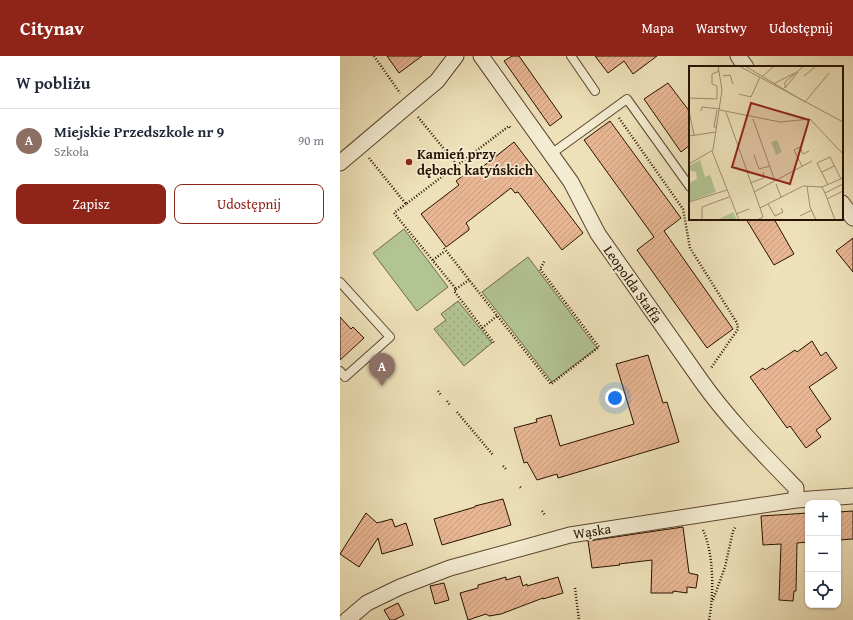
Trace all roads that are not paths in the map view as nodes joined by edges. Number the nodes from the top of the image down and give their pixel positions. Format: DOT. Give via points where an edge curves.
graph roads {
  1 [pos="456,56"];
  2 [pos="481,56"];
  3 [pos="571,56"];
  4 [pos="738,56"];
  5 [pos="745,66"];
  6 [pos="595,91"];
  7 [pos="551,154"];
  8 [pos="340,164"];
  9 [pos="689,186"];
  10 [pos="843,204"];
  11 [pos="853,218"];
  12 [pos="340,282"];
  13 [pos="340,372"];
  14 [pos="853,496"];
  15 [pos="796,500"];
  16 [pos="347,620"];
  1 -- 8 [label="street" via="437,81"];
  2 -- 7 [label="street, Leopolda Staffa"];
  3 -- 6 [label="lane"];
  4 -- 5 [label="street"];
  7 -- 9 [label="lane" via="627,99"];
  7 -- 15 [label="street, Leopolda Staffa" via="571,182 603,242 702,382 796,488"];
  10 -- 11 [label="street"];
  12 -- 13 [label="lane" via="390,337 345,377"];
  14 -- 15 [label="street, Wąska"];
  15 -- 16 [label="street, Wąska" via="548,540 450,568 400,587 367,603"];
}
